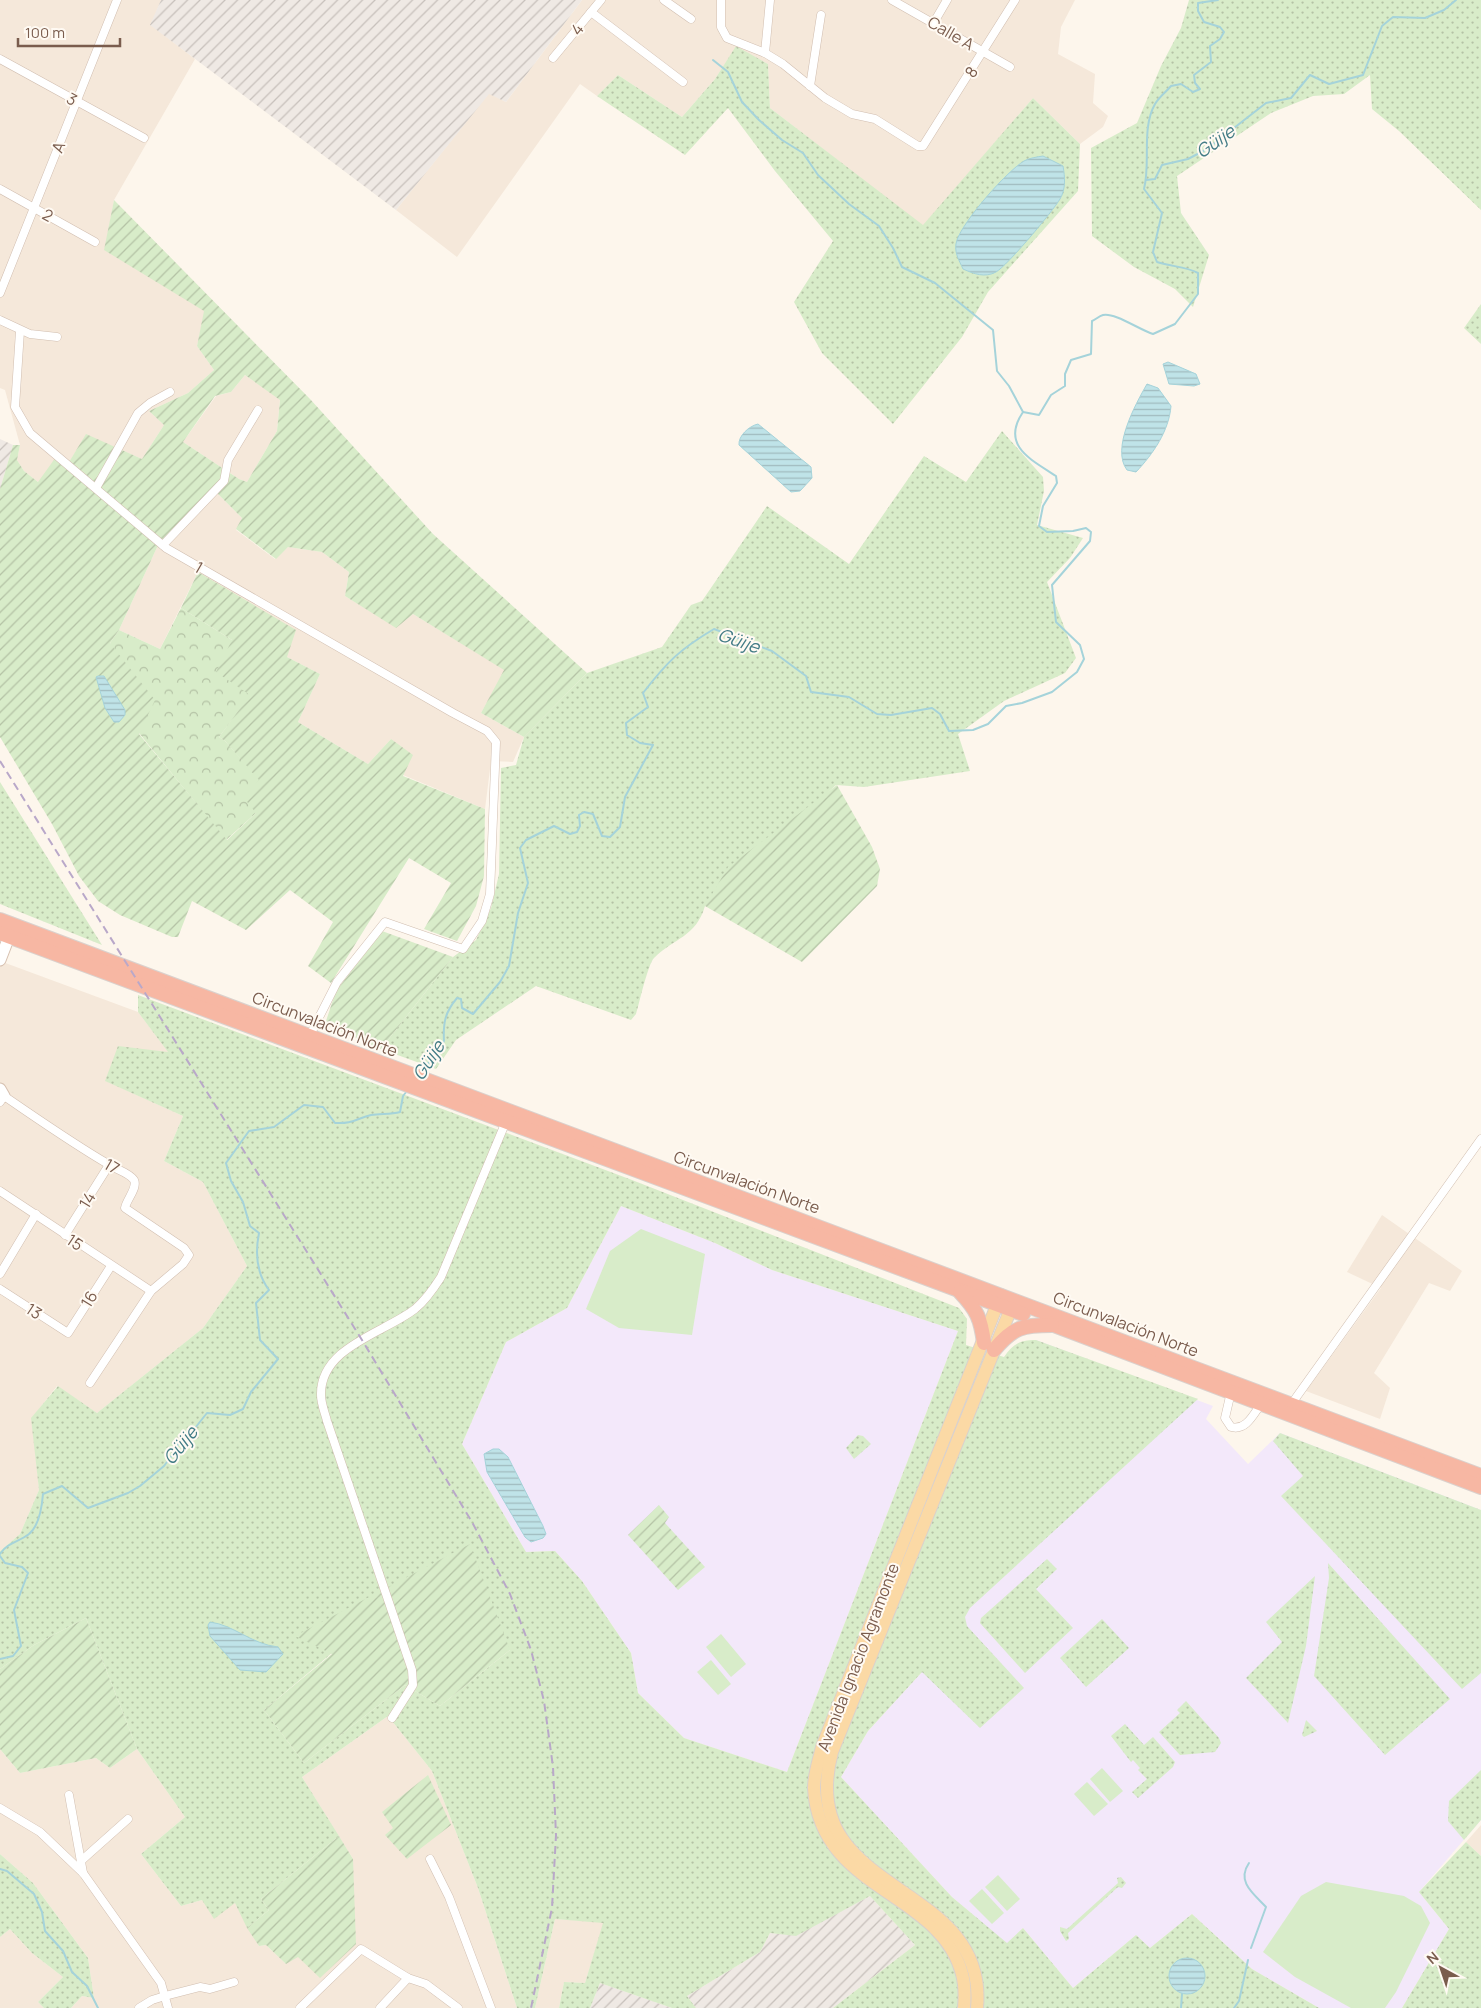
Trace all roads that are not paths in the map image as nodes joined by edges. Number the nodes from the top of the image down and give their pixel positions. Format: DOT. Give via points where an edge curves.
graph roads {
  1 [pos="117,0"];
  2 [pos="601,0"];
  3 [pos="664,0"];
  4 [pos="721,0"];
  5 [pos="770,0"];
  6 [pos="892,0"];
  7 [pos="947,0"];
  8 [pos="1015,0"];
  9 [pos="591,12"];
  10 [pos="820,15"];
  11 [pos="691,19"];
  12 [pos="933,24"];
  13 [pos="984,52"];
  14 [pos="765,53"];
  15 [pos="553,58"];
  16 [pos="0,59"];
  17 [pos="1010,67"];
  18 [pos="683,82"];
  19 [pos="810,86"];
  20 [pos="76,102"];
  21 [pos="144,138"];
  22 [pos="0,189"];
  23 [pos="34,208"];
  24 [pos="95,242"];
  25 [pos="0,293"];
  26 [pos="0,320"];
  27 [pos="20,331"];
  28 [pos="57,337"];
  29 [pos="170,392"];
  30 [pos="258,410"];
  31 [pos="96,488"];
  32 [pos="163,545"];
  33 [pos="0,920"];
  34 [pos="8,932"];
  35 [pos="0,960"];
  36 [pos="306,1042"];
  37 [pos="1,1096"];
  38 [pos="507,1118"];
  39 [pos="1481,1139"];
  40 [pos="109,1165"];
  41 [pos="0,1191"];
  42 [pos="36,1214"];
  43 [pos="65,1235"];
  44 [pos="111,1266"];
  45 [pos="0,1274"];
  46 [pos="0,1289"];
  47 [pos="958,1290"];
  48 [pos="151,1291"];
  49 [pos="1006,1302"];
  50 [pos="1052,1325"];
  51 [pos="68,1333"];
  52 [pos="989,1347"];
  53 [pos="90,1383"];
  54 [pos="1232,1388"];
  55 [pos="1262,1399"];
  56 [pos="1289,1409"];
  57 [pos="1481,1476"];
  58 [pos="1481,1486"];
  59 [pos="392,1718"];
  60 [pos="69,1795"];
  61 [pos="0,1808"];
  62 [pos="128,1819"];
  63 [pos="430,1859"];
  64 [pos="82,1860"];
  65 [pos="83,1873"];
  66 [pos="408,1978"];
  67 [pos="234,1982"];
  68 [pos="165,1996"];
  69 [pos="139,2008"];
  70 [pos="168,2008"];
  71 [pos="300,2008"];
  72 [pos="380,2008"];
  73 [pos="458,2008"];
  74 [pos="491,2008"];
  75 [pos="964,2008"];
  76 [pos="977,2008"];
  1 -- 20 [label="street, A"];
  2 -- 9 [label="street, 4"];
  3 -- 11 [label="street"];
  4 -- 14 [label="street" via="721,27 727,38"];
  5 -- 14 [label="street"];
  6 -- 12 [label="street, Calle A"];
  7 -- 12 [label="street"];
  8 -- 13 [label="street, 8"];
  9 -- 15 [label="street, 4"];
  9 -- 18 [label="street"];
  10 -- 19 [label="street"];
  12 -- 13 [label="street, Calle A"];
  13 -- 17 [label="street, Calle A"];
  13 -- 19 [label="street, 8" via="923,146 876,119 852,114"];
  14 -- 19 [label="street"];
  16 -- 20 [label="street, 3"];
  20 -- 21 [label="street, 3"];
  20 -- 23 [label="street, A"];
  22 -- 23 [label="street, 2"];
  23 -- 24 [label="street, 2"];
  23 -- 25 [label="street, A"];
  26 -- 27 [label="street"];
  27 -- 28 [label="street"];
  27 -- 31 [label="street, 1" via="15,407 30,433"];
  29 -- 31 [label="street" via="138,413"];
  30 -- 32 [label="street" via="228,460 224,481"];
  31 -- 32 [label="street, 1"];
  32 -- 36 [label="street, 1" via="487,731 496,742 490,894 482,921 463,949 385,922 337,982"];
  33 -- 34 [label="highway, Circunvalación Norte"];
  34 -- 35 [label="street"];
  34 -- 36 [label="highway, Circunvalación Norte"];
  36 -- 38 [label="highway, Circunvalación Norte"];
  37 -- 40 [label="street, 17"];
  38 -- 47 [label="highway, Circunvalación Norte"];
  38 -- 49 [label="highway, Circunvalación Norte"];
  38 -- 59 [label="street" via="441,1277 430,1293 414,1309 335,1358 323,1383 321,1396 327,1422 412,1670 413,1685"];
  39 -- 56 [label="street"];
  40 -- 43 [label="street, 14"];
  40 -- 48 [label="street, 17" via="134,1181 135,1187 125,1208 184,1248 189,1255"];
  41 -- 42 [label="street, 15"];
  42 -- 43 [label="street, 15"];
  42 -- 45 [label="street"];
  43 -- 44 [label="street, 15"];
  44 -- 48 [label="street, 15"];
  44 -- 51 [label="street, 16"];
  46 -- 51 [label="street, 13"];
  47 -- 49 [label="highway, Circunvalación Norte"];
  47 -- 52 [label="highway" via="974,1307"];
  48 -- 53 [label="street"];
  49 -- 50 [label="highway, Circunvalación Norte"];
  49 -- 52 [label="main road, Avenida Ignacio Agramonte"];
  49 -- 54 [label="highway, Circunvalación Norte"];
  50 -- 52 [label="highway" via="1021,1327"];
  50 -- 54 [label="highway, Circunvalación Norte"];
  52 -- 75 [label="main road, Avenida Ignacio Agramonte" via="822,1747 814,1787 820,1822 843,1858 859,1874 931,1924 945,1940 962,1973"];
  52 -- 76 [label="main road, Avenida Ignacio Agramonte" via="832,1752 825,1786 829,1815 856,1857 941,1918 957,1937 970,1958 977,1987"];
  54 -- 55 [label="highway, Circunvalación Norte"];
  54 -- 55 [label="street" via="1225,1418 1230,1427 1245,1426"];
  55 -- 56 [label="highway, Circunvalación Norte"];
  56 -- 57 [label="highway, Circunvalación Norte"];
  56 -- 58 [label="highway, Circunvalación Norte"];
  60 -- 64 [label="street"];
  61 -- 65 [label="street" via="40,1832"];
  62 -- 64 [label="street"];
  63 -- 74 [label="street" via="449,1897"];
  64 -- 65 [label="street"];
  65 -- 68 [label="street" via="161,1984"];
  66 -- 71 [label="street" via="361,1949"];
  66 -- 72 [label="street"];
  66 -- 73 [label="street" via="426,1984"];
  67 -- 68 [label="street"];
  68 -- 69 [label="street"];
  68 -- 70 [label="street"];
}
